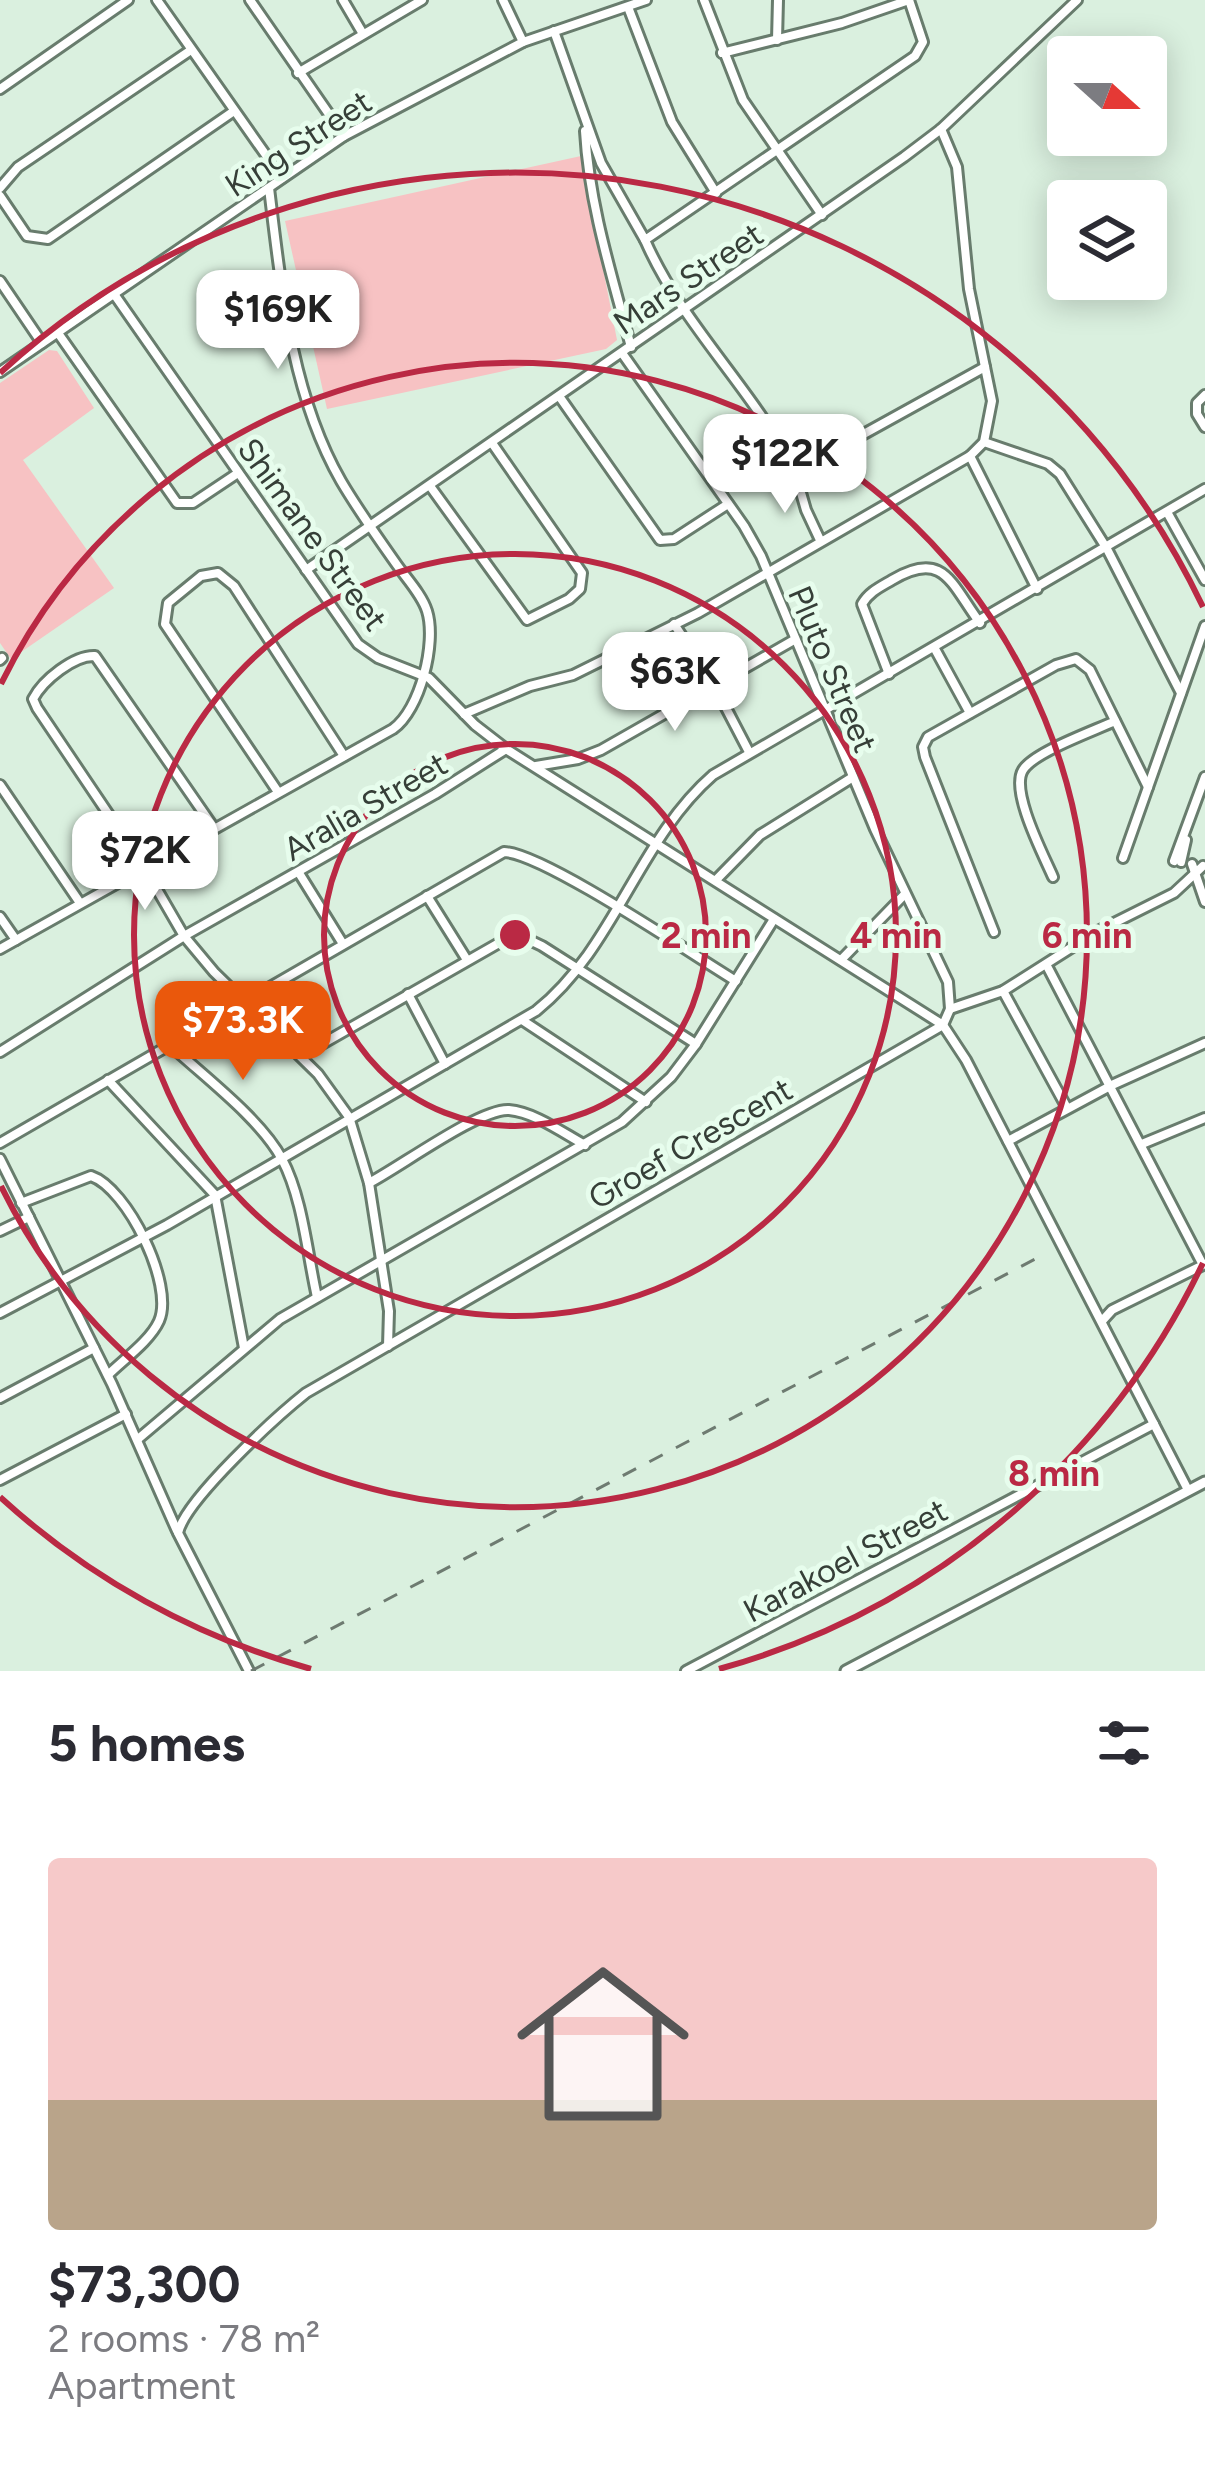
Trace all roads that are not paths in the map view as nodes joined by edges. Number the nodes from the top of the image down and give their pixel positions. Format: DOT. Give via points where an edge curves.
graph roads {
  1 [pos="128,0"];
  2 [pos="157,0"];
  3 [pos="250,0"];
  4 [pos="343,0"];
  5 [pos="422,0"];
  6 [pos="503,0"];
  7 [pos="646,0"];
  8 [pos="704,0"];
  9 [pos="778,0"];
  10 [pos="909,0"];
  11 [pos="1077,0"];
  12 [pos="628,7"];
  13 [pos="554,31"];
  14 [pos="363,34"];
  15 [pos="777,40"];
  16 [pos="524,42"];
  17 [pos="191,50"];
  18 [pos="722,53"];
  19 [pos="298,73"];
  20 [pos="0,89"];
  21 [pos="234,111"];
  22 [pos="584,124"];
  23 [pos="941,129"];
  24 [pos="344,136"];
  25 [pos="776,151"];
  26 [pos="282,178"];
  27 [pos="269,188"];
  28 [pos="0,192"];
  29 [pos="716,193"];
  30 [pos="822,215"];
  31 [pos="645,240"];
  32 [pos="0,281"];
  33 [pos="114,294"];
  34 [pos="686,310"];
  35 [pos="58,333"];
  36 [pos="42,344"];
  37 [pos="626,350"];
  38 [pos="985,367"];
  39 [pos="0,372"];
  40 [pos="1205,394"];
  41 [pos="559,396"];
  42 [pos="1205,427"];
  43 [pos="984,442"];
  44 [pos="492,443"];
  45 [pos="970,456"];
  46 [pos="795,472"];
  47 [pos="238,473"];
  48 [pos="430,486"];
  49 [pos="1205,489"];
  50 [pos="728,504"];
  51 [pos="1167,512"];
  52 [pos="370,527"];
  53 [pos="820,541"];
  54 [pos="1107,549"];
  55 [pos="306,570"];
  56 [pos="767,572"];
  57 [pos="1205,580"];
  58 [pos="1037,589"];
  59 [pos="980,622"];
  60 [pos="674,624"];
  61 [pos="1205,626"];
  62 [pos="794,640"];
  63 [pos="935,649"];
  64 [pos="423,674"];
  65 [pos="890,674"];
  66 [pos="713,683"];
  67 [pos="443,692"];
  68 [pos="1181,693"];
  69 [pos="418,695"];
  70 [pos="824,712"];
  71 [pos="970,713"];
  72 [pos="464,714"];
  73 [pos="1115,722"];
  74 [pos="506,749"];
  75 [pos="750,753"];
  76 [pos="344,756"];
  77 [pos="534,766"];
  78 [pos="853,778"];
  79 [pos="0,785"];
  80 [pos="1204,785"];
  81 [pos="1148,787"];
  82 [pos="278,792"];
  83 [pos="214,828"];
  84 [pos="658,844"];
  85 [pos="1123,858"];
  86 [pos="1188,863"];
  87 [pos="144,867"];
  88 [pos="299,872"];
  89 [pos="1053,877"];
  90 [pos="716,880"];
  91 [pos="904,895"];
  92 [pos="427,896"];
  93 [pos="1205,902"];
  94 [pos="80,903"];
  95 [pos="616,909"];
  96 [pos="0,917"];
  97 [pos="774,919"];
  98 [pos="994,932"];
  99 [pos="184,936"];
  100 [pos="16,940"];
  101 [pos="343,944"];
  102 [pos="0,949"];
  103 [pos="466,960"];
  104 [pos="841,960"];
  105 [pos="1047,966"];
  106 [pos="579,971"];
  107 [pos="736,981"];
  108 [pos="1003,992"];
  109 [pos="408,994"];
  110 [pos="246,1000"];
  111 [pos="950,1009"];
  112 [pos="522,1020"];
  113 [pos="943,1025"];
  114 [pos="1205,1043"];
  115 [pos="696,1044"];
  116 [pos="169,1045"];
  117 [pos="0,1052"];
  118 [pos="301,1056"];
  119 [pos="445,1064"];
  120 [pos="109,1080"];
  121 [pos="1112,1084"];
  122 [pos="646,1102"];
  123 [pos="1067,1108"];
  124 [pos="349,1117"];
  125 [pos="1205,1118"];
  126 [pos="1008,1141"];
  127 [pos="0,1143"];
  128 [pos="1142,1144"];
  129 [pos="585,1145"];
  130 [pos="281,1157"];
  131 [pos="0,1159"];
  132 [pos="369,1183"];
  133 [pos="215,1195"];
  134 [pos="21,1203"];
  135 [pos="29,1217"];
  136 [pos="0,1231"];
  137 [pos="146,1236"];
  138 [pos="380,1262"];
  139 [pos="60,1285"];
  140 [pos="317,1297"];
  141 [pos="0,1313"];
  142 [pos="1102,1322"];
  143 [pos="94,1348"];
  144 [pos="244,1348"];
  145 [pos="388,1348"];
  146 [pos="108,1376"];
  147 [pos="0,1398"];
  148 [pos="126,1414"];
  149 [pos="1154,1424"];
  150 [pos="138,1439"];
  151 [pos="0,1480"];
  152 [pos="1205,1482"];
  153 [pos="1189,1490"];
  154 [pos="178,1533"];
  155 [pos="249,1671"];
  156 [pos="686,1671"];
  157 [pos="846,1671"];
  1 -- 20 [label="street"];
  2 -- 17 [label="street"];
  3 -- 19 [label="street"];
  4 -- 14 [label="street"];
  5 -- 14 [label="street"];
  6 -- 16 [label="street"];
  7 -- 12 [label="street, King Street"];
  8 -- 18 [label="street"];
  9 -- 15 [label="street"];
  10 -- 15 [label="street"];
  10 -- 25 [label="street" via="919,52"];
  11 -- 23 [label="street, Mars Street"];
  12 -- 13 [label="street, King Street"];
  12 -- 29 [label="street" via="681,142"];
  13 -- 16 [label="street, King Street"];
  13 -- 22 [label="street"];
  14 -- 19 [label="street"];
  15 -- 18 [label="street"];
  16 -- 24 [label="street, King Street"];
  17 -- 21 [label="street"];
  17 -- 28 [label="street" via="18,167"];
  18 -- 25 [label="street"];
  19 -- 24 [label="street"];
  21 -- 26 [label="street"];
  21 -- 28 [label="street" via="48,239 27,236"];
  22 -- 31 [label="street"];
  22 -- 37 [label="street"];
  23 -- 30 [label="street, Mars Street"];
  23 -- 38 [label="street" via="957,167"];
  24 -- 26 [label="street, King Street"];
  25 -- 29 [label="street"];
  25 -- 30 [label="street"];
  26 -- 27 [label="street, King Street"];
  27 -- 33 [label="street, King Street"];
  27 -- 52 [label="street" via="296,358 338,477"];
  29 -- 31 [label="street"];
  30 -- 34 [label="street, Mars Street"];
  31 -- 34 [label="street"];
  32 -- 36 [label="street"];
  33 -- 35 [label="street, King Street"];
  33 -- 47 [label="street, Shimane Street"];
  34 -- 37 [label="street, Mars Street"];
  34 -- 46 [label="street" via="762,412"];
  35 -- 36 [label="street, King Street"];
  35 -- 47 [label="street" via="177,503 193,503"];
  36 -- 39 [label="street, King Street"];
  37 -- 41 [label="street, Mars Street"];
  37 -- 50 [label="street, Pluto Street"];
  38 -- 43 [label="street" via="992,400"];
  38 -- 46 [label="street"];
  40 -- 42 [label="street" via="1196,403"];
  41 -- 44 [label="street, Mars Street"];
  41 -- 50 [label="street" via="660,539 674,539"];
  43 -- 45 [label="street"];
  43 -- 54 [label="street" via="1054,469"];
  44 -- 48 [label="street, Mars Street"];
  44 -- 48 [label="street" via="582,573 569,599 526,620"];
  45 -- 53 [label="street"];
  45 -- 58 [label="street"];
  46 -- 53 [label="street"];
  47 -- 55 [label="street, Shimane Street"];
  48 -- 52 [label="street, Mars Street"];
  49 -- 51 [label="street"];
  50 -- 56 [label="street, Pluto Street"];
  51 -- 54 [label="street"];
  51 -- 57 [label="street"];
  52 -- 55 [label="street, Mars Street"];
  52 -- 64 [label="street" via="428,614"];
  53 -- 56 [label="street"];
  54 -- 58 [label="street"];
  54 -- 68 [label="street"];
  55 -- 64 [label="street, Shimane Street" via="358,644"];
  56 -- 60 [label="street"];
  56 -- 62 [label="street, Pluto Street"];
  58 -- 59 [label="street"];
  59 -- 63 [label="street"];
  59 -- 65 [label="street" via="938,570 911,568 862,604"];
  60 -- 66 [label="street"];
  60 -- 72 [label="street" via="573,675"];
  61 -- 68 [label="street"];
  62 -- 66 [label="street"];
  62 -- 70 [label="street, Pluto Street"];
  63 -- 65 [label="street"];
  63 -- 71 [label="street"];
  64 -- 67 [label="street, Shimane Street"];
  64 -- 69 [label="street"];
  65 -- 70 [label="street"];
  66 -- 75 [label="street"];
  66 -- 77 [label="street" via="601,750"];
  67 -- 69 [label="street"];
  67 -- 72 [label="street, Shimane Street"];
  68 -- 81 [label="street"];
  69 -- 76 [label="street" via="400,724"];
  70 -- 75 [label="street"];
  70 -- 78 [label="street, Pluto Street"];
  71 -- 73 [label="street" via="1076,659 1090,670"];
  71 -- 98 [label="street" via="928,737 923,751"];
  72 -- 74 [label="street, Shimane Street"];
  73 -- 81 [label="street"];
  73 -- 89 [label="street" via="1034,759 1021,773 1019,788"];
  74 -- 77 [label="street, Shimane Street"];
  74 -- 88 [label="street, Aralia Street"];
  75 -- 84 [label="street" via="701,785"];
  76 -- 82 [label="street"];
  76 -- 82 [label="street" via="234,586 218,573 201,576 168,603 165,624"];
  77 -- 84 [label="street, Shimane Street"];
  78 -- 90 [label="street" via="760,835"];
  78 -- 91 [label="street, Pluto Street"];
  79 -- 94 [label="street"];
  80 -- 86 [label="street"];
  81 -- 85 [label="street"];
  82 -- 83 [label="street"];
  83 -- 87 [label="street"];
  83 -- 87 [label="street" via="99,659 81,657 34,701"];
  84 -- 90 [label="street, Shimane Street"];
  84 -- 95 [label="street"];
  86 -- 93 [label="street"];
  86 -- 105 [label="street" via="1174,892"];
  87 -- 94 [label="street"];
  87 -- 99 [label="street"];
  88 -- 99 [label="street, Aralia Street"];
  88 -- 101 [label="street"];
  90 -- 97 [label="street, Shimane Street"];
  91 -- 104 [label="street"];
  91 -- 111 [label="street, Pluto Street" via="947,982"];
  92 -- 95 [label="street" via="511,851"];
  92 -- 101 [label="street"];
  92 -- 103 [label="street"];
  94 -- 100 [label="street"];
  95 -- 106 [label="street"];
  95 -- 107 [label="street"];
  96 -- 100 [label="street"];
  97 -- 104 [label="street, Shimane Street"];
  97 -- 107 [label="street"];
  99 -- 110 [label="street"];
  99 -- 117 [label="street, Aralia Street"];
  100 -- 102 [label="street"];
  101 -- 110 [label="street"];
  103 -- 106 [label="street" via="521,936"];
  103 -- 109 [label="street"];
  104 -- 113 [label="street, Shimane Street"];
  105 -- 108 [label="street"];
  105 -- 121 [label="street"];
  106 -- 112 [label="street"];
  106 -- 115 [label="street"];
  107 -- 115 [label="street"];
  108 -- 111 [label="street"];
  108 -- 123 [label="street"];
  109 -- 118 [label="street"];
  109 -- 119 [label="street"];
  110 -- 116 [label="street"];
  110 -- 118 [label="street"];
  111 -- 113 [label="street"];
  112 -- 119 [label="street"];
  112 -- 122 [label="street"];
  113 -- 126 [label="street"];
  113 -- 145 [label="street, Groef Crescent"];
  114 -- 121 [label="street"];
  115 -- 122 [label="street"];
  116 -- 120 [label="street"];
  116 -- 130 [label="street"];
  118 -- 124 [label="street"];
  119 -- 124 [label="street"];
  120 -- 127 [label="street"];
  120 -- 133 [label="street"];
  121 -- 123 [label="street"];
  121 -- 128 [label="street"];
  122 -- 129 [label="street"];
  123 -- 126 [label="street"];
  124 -- 130 [label="street"];
  124 -- 132 [label="street"];
  125 -- 128 [label="street"];
  126 -- 142 [label="street"];
  128 -- 142 [label="street" via="1203,1265"];
  129 -- 132 [label="street" via="504,1109"];
  129 -- 138 [label="street"];
  130 -- 133 [label="street"];
  130 -- 140 [label="street"];
  131 -- 134 [label="street"];
  132 -- 138 [label="street"];
  133 -- 137 [label="street"];
  133 -- 144 [label="street"];
  134 -- 135 [label="street"];
  134 -- 137 [label="street" via="91,1176"];
  135 -- 136 [label="street"];
  135 -- 139 [label="street"];
  137 -- 139 [label="street"];
  137 -- 146 [label="street" via="162,1312"];
  138 -- 140 [label="street"];
  138 -- 145 [label="street"];
  139 -- 141 [label="street"];
  139 -- 143 [label="street"];
  140 -- 144 [label="street"];
  142 -- 149 [label="street"];
  143 -- 146 [label="street"];
  143 -- 147 [label="street"];
  144 -- 150 [label="street"];
  145 -- 154 [label="street, Groef Crescent" via="279,1415 204,1493"];
  146 -- 148 [label="street"];
  148 -- 150 [label="street"];
  148 -- 151 [label="street"];
  149 -- 153 [label="street"];
  149 -- 156 [label="street, Karakoel Street"];
  150 -- 154 [label="street"];
  152 -- 153 [label="main road"];
  153 -- 157 [label="main road"];
  154 -- 155 [label="street"];
}
